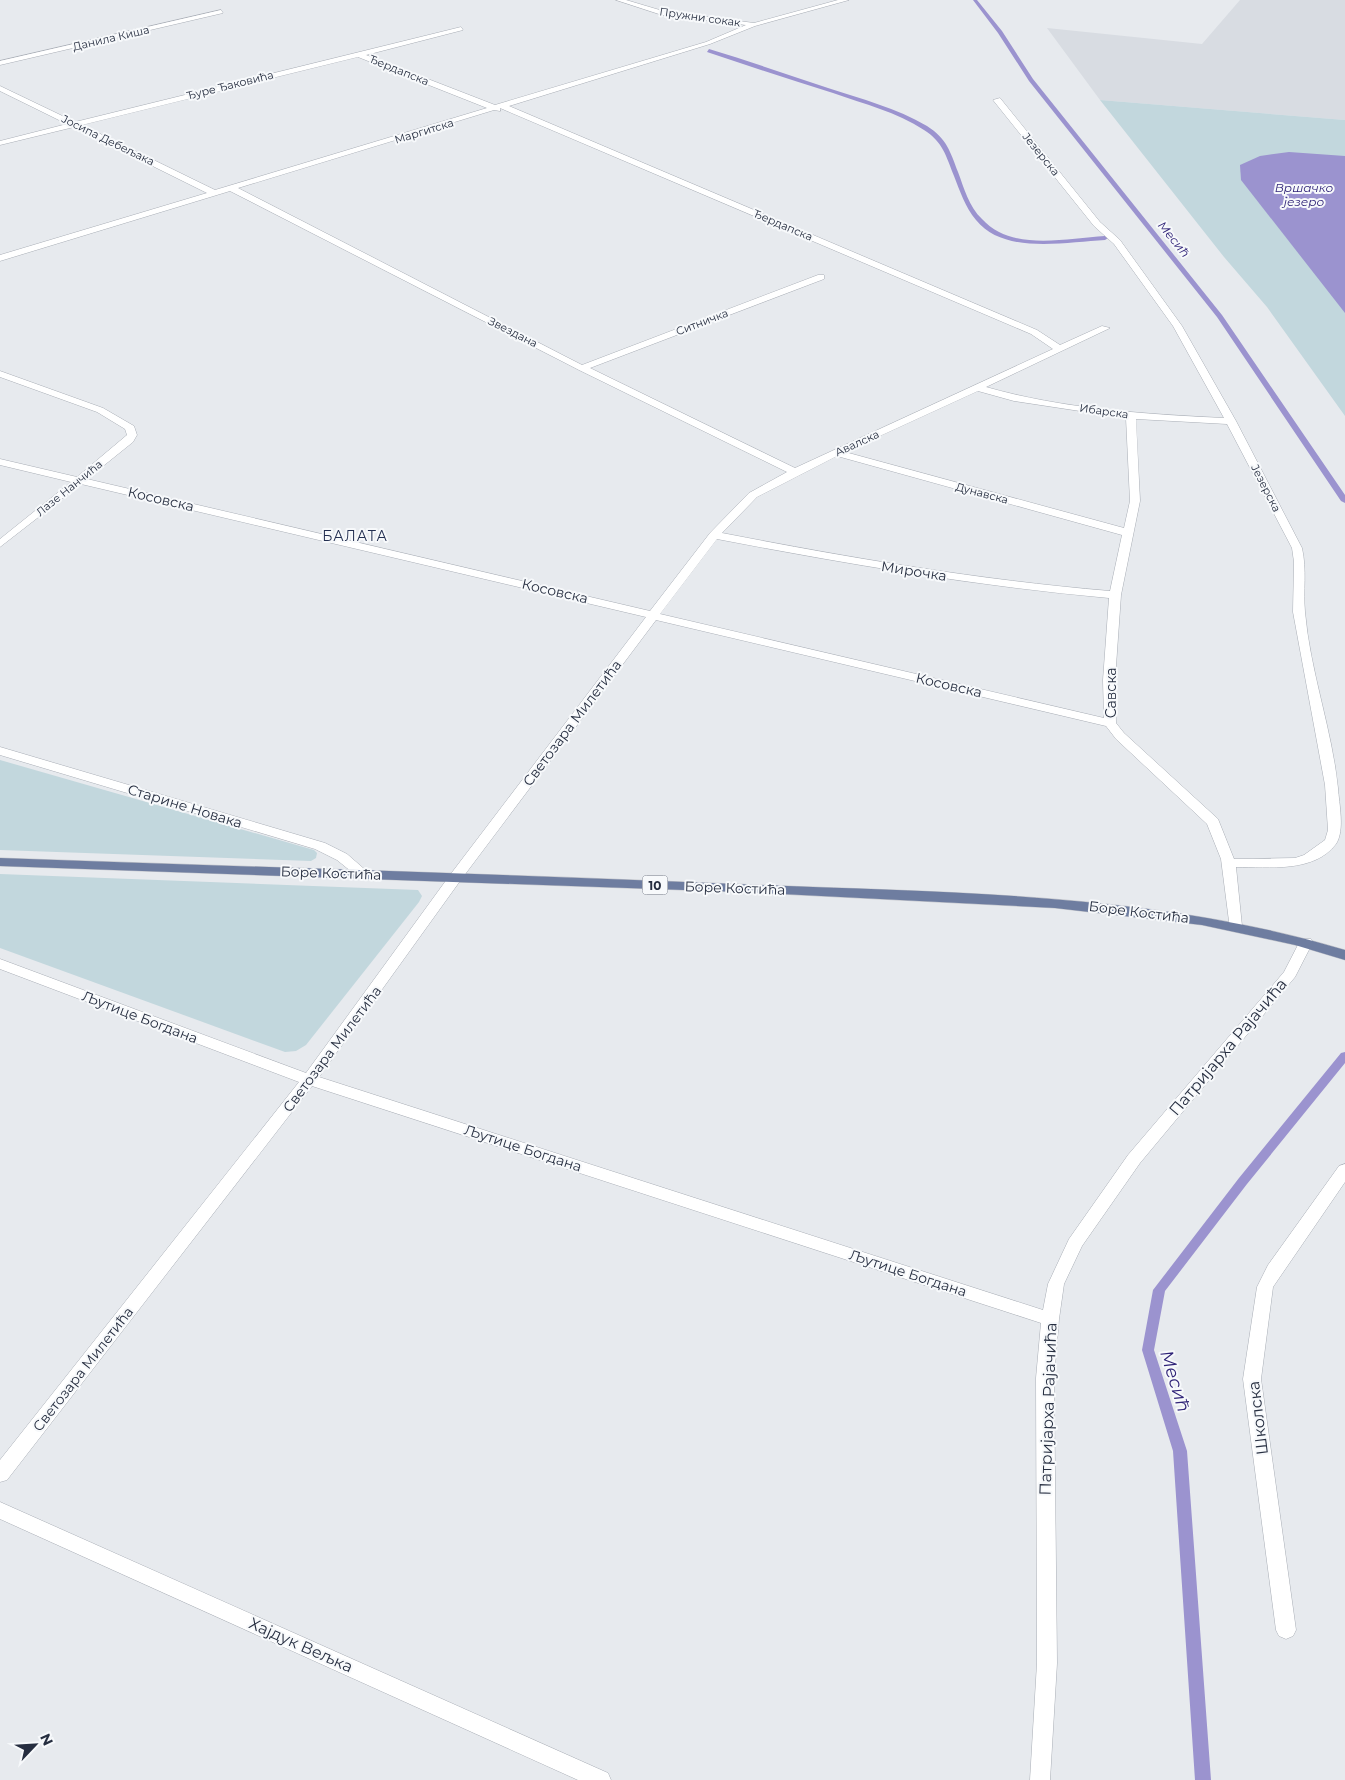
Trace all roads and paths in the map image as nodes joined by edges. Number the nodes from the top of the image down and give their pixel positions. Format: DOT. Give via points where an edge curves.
graph roads {
  1 [pos="619,0"];
  2 [pos="846,0"];
  3 [pos="221,12"];
  4 [pos="753,24"];
  5 [pos="460,29"];
  6 [pos="358,54"];
  7 [pos="0,63"];
  8 [pos="0,88"];
  9 [pos="997,100"];
  10 [pos="500,107"];
  11 [pos="75,124"];
  12 [pos="0,142"];
  13 [pos="233,189"];
  14 [pos="216,194"];
  15 [pos="0,258"];
  16 [pos="821,277"];
  17 [pos="1105,328"];
  18 [pos="1057,348"];
  19 [pos="582,368"];
  20 [pos="0,374"];
  21 [pos="979,388"];
  22 [pos="1131,416"];
  23 [pos="1231,421"];
  24 [pos="836,453"];
  25 [pos="0,462"];
  26 [pos="795,472"];
  27 [pos="79,480"];
  28 [pos="1128,533"];
  29 [pos="714,535"];
  30 [pos="0,544"];
  31 [pos="1115,595"];
  32 [pos="653,615"];
  33 [pos="1110,723"];
  34 [pos="0,751"];
  35 [pos="0,862"];
  36 [pos="1228,863"];
  37 [pos="363,874"];
  38 [pos="454,878"];
  39 [pos="1235,926"];
  40 [pos="1306,942"];
  41 [pos="1345,955"];
  42 [pos="0,964"];
  43 [pos="310,1079"];
  44 [pos="1345,1170"];
  45 [pos="1050,1318"];
  46 [pos="0,1474"];
  47 [pos="0,1510"];
  48 [pos="1286,1630"];
  49 [pos="601,1780"];
  50 [pos="1040,1780"];
  1 -- 4 [label="street, Пружни сокак" via="667,14"];
  2 -- 4 [label="street, Маргитска"];
  3 -- 7 [label="street, Данила Киша"];
  4 -- 10 [label="street, Маргитска" via="708,44"];
  5 -- 6 [label="street, Ђуре Ђаковића"];
  6 -- 10 [label="street, Ђердапска"];
  6 -- 11 [label="street, Ђуре Ђаковића"];
  8 -- 11 [label="street, Јосипа Дебељака"];
  9 -- 23 [label="street, Језерска" via="1097,224 1117,242 1185,336"];
  10 -- 13 [label="street, Маргитска"];
  10 -- 18 [label="street, Ђердапска" via="1034,332"];
  11 -- 12 [label="street, Ђуре Ђаковића"];
  11 -- 14 [label="street, Јосипа Дебељака"];
  13 -- 14 [label="street, Маргитска"];
  13 -- 19 [label="street, Звездана"];
  14 -- 15 [label="street, Маргитска"];
  16 -- 19 [label="street, Ситничка"];
  17 -- 18 [label="street, Авалска"];
  18 -- 21 [label="street, Авалска"];
  19 -- 26 [label="street, Звездана"];
  20 -- 27 [label="street, Лазе Нанчића" via="100,410 130,428 132,435 129,440"];
  21 -- 22 [label="street, Ибарска" via="1014,398"];
  21 -- 24 [label="street, Авалска"];
  22 -- 23 [label="street, Ибарска"];
  22 -- 28 [label="street, Савска" via="1136,490"];
  23 -- 36 [label="street, Језерска" via="1299,556 1299,612 1331,785 1336,830 1331,842 1309,858 1295,862"];
  24 -- 26 [label="street, Авалска"];
  24 -- 28 [label="street, Дунавска"];
  25 -- 27 [label="street, Косовска"];
  26 -- 29 [label="street, Авалска" via="753,495"];
  27 -- 30 [label="street, Лазе Нанчића"];
  27 -- 32 [label="street, Косовска"];
  28 -- 31 [label="street, Савска"];
  29 -- 31 [label="street, Мирочка" via="980,582"];
  29 -- 32 [label="street, Авалска"];
  31 -- 33 [label="street, Савска"];
  32 -- 33 [label="street, Косовска"];
  32 -- 38 [label="street, Светозара Милетића"];
  33 -- 36 [label="street, Савска" via="1213,822"];
  34 -- 37 [label="street, Старине Новака" via="320,846"];
  35 -- 37 [label="main road, Боре Костића / 10"];
  36 -- 39 [label="street, Савска" via="1235,896"];
  37 -- 38 [label="main road, Боре Костића / 10"];
  38 -- 39 [label="main road, Боре Костића / 10" via="1017,900 1150,911"];
  38 -- 43 [label="street, Светозара Милетића"];
  39 -- 40 [label="main road, Боре Костића / 10"];
  40 -- 41 [label="main road, Боре Костића / 10"];
  40 -- 45 [label="street, Патријарха Рајачића" via="1290,974 1134,1158 1075,1243 1056,1284"];
  42 -- 43 [label="street, Љутице Богдана"];
  43 -- 45 [label="street, Љутице Богдана"];
  43 -- 46 [label="street, Светозара Милетића"];
  44 -- 48 [label="street, Школска" via="1265,1287 1252,1379"];
  45 -- 50 [label="street, Патријарха Рајачића" via="1044,1447 1047,1663"];
  47 -- 49 [label="street, Хајдук Вељка"];
}
